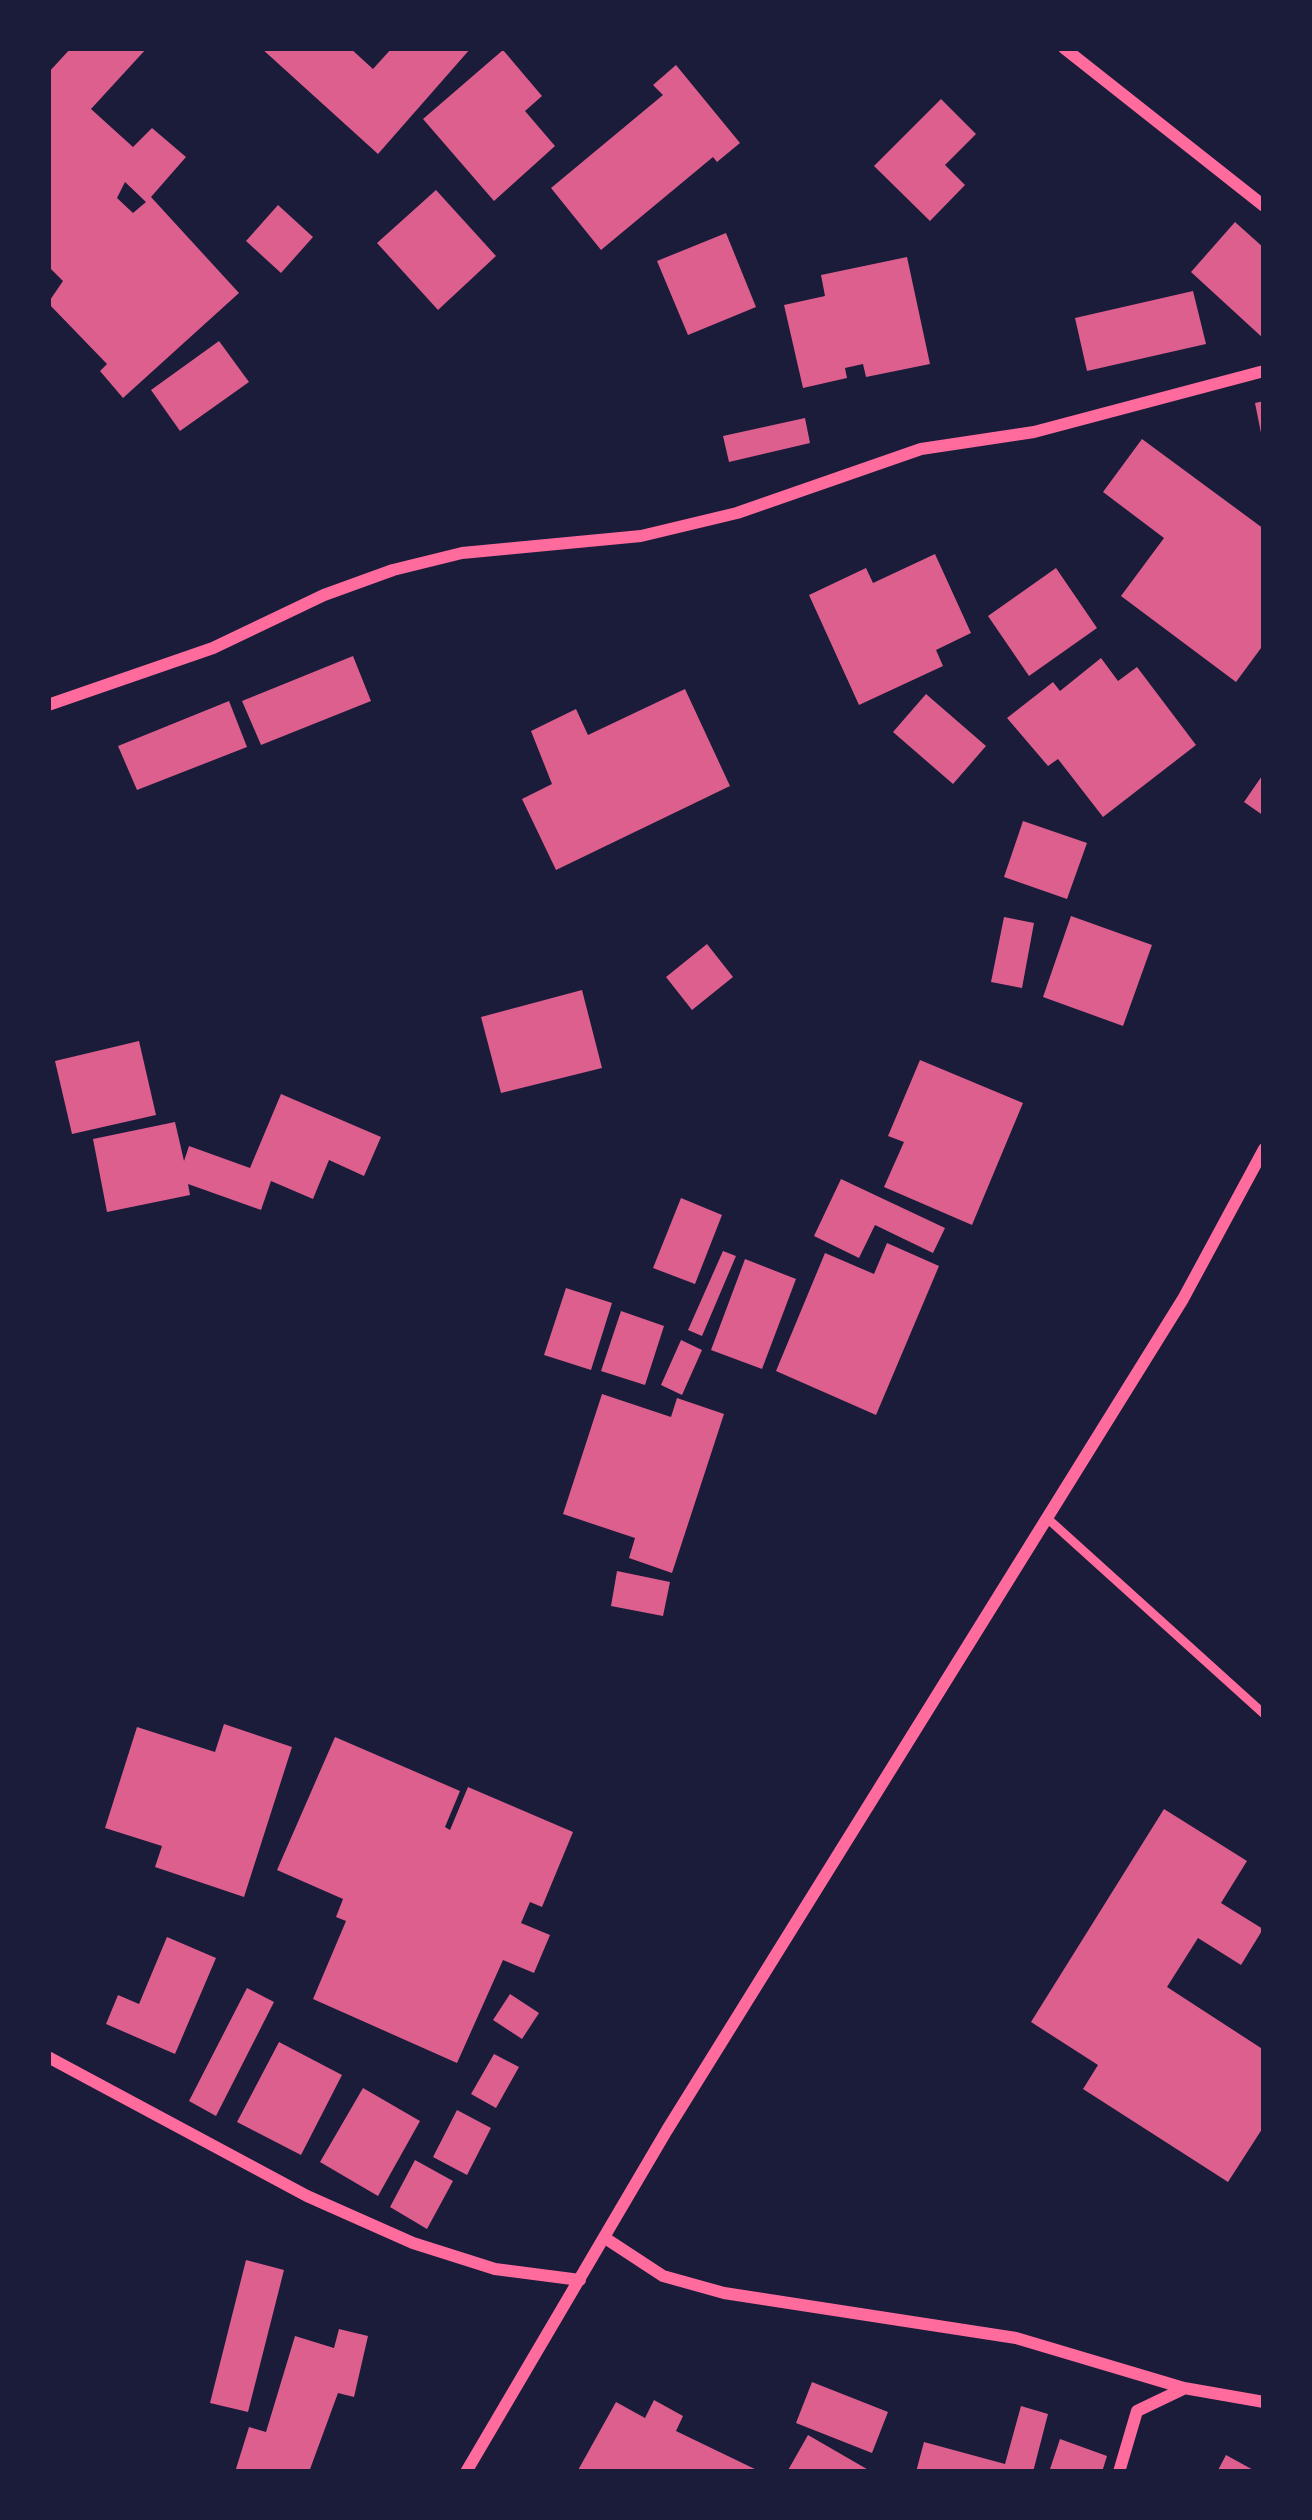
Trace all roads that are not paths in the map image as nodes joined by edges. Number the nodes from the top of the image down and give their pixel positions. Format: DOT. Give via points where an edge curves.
graph roads {
  1 [pos="1064,48"];
  2 [pos="1264,206"];
  3 [pos="1264,370"];
  4 [pos="48,705"];
  5 [pos="1264,1149"];
  6 [pos="1047,1518"];
  7 [pos="1264,1714"];
  8 [pos="48,2057"];
  9 [pos="604,2238"];
  10 [pos="580,2280"];
  11 [pos="1184,2389"];
  12 [pos="1264,2402"];
  13 [pos="466,2472"];
  14 [pos="1119,2472"];
  1 -- 2 [label="street"];
  3 -- 4 [label="street" via="1034,432 921,449 737,514 641,536 462,553 393,570 214,648"];
  5 -- 6 [label="street" via="1184,1299"];
  6 -- 7 [label="lane"];
  6 -- 9 [label="street"];
  8 -- 10 [label="street" via="307,2196 413,2243 495,2269"];
  9 -- 10 [label="street"];
  9 -- 11 [label="street" via="663,2276 724,2293 1016,2338"];
  10 -- 13 [label="street"];
  11 -- 12 [label="street"];
  11 -- 14 [label="street" via="1137,2411"];
}
